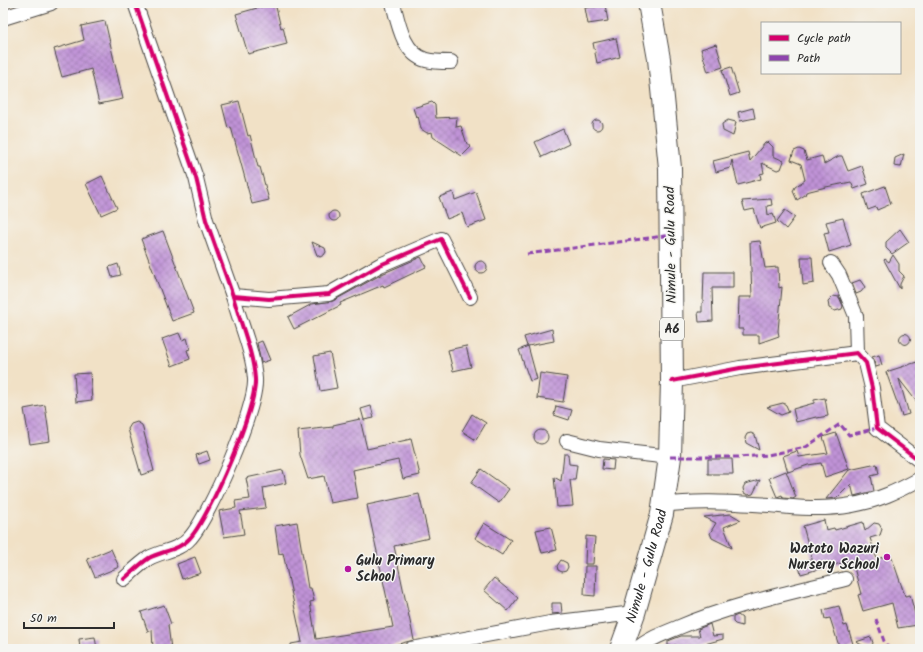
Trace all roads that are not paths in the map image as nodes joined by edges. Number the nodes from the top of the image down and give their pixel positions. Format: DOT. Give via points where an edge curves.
graph roads {
  1 [pos="51,3"];
  2 [pos="135,3"];
  3 [pos="393,3"];
  4 [pos="649,3"];
  5 [pos="3,18"];
  6 [pos="451,62"];
  7 [pos="831,263"];
  8 [pos="233,296"];
  9 [pos="470,297"];
  10 [pos="857,353"];
  11 [pos="672,381"];
  12 [pos="567,441"];
  13 [pos="670,457"];
  14 [pos="920,461"];
  15 [pos="920,479"];
  16 [pos="663,505"];
  17 [pos="124,579"];
  18 [pos="845,579"];
  19 [pos="634,613"];
  20 [pos="411,649"];
  21 [pos="621,649"];
  22 [pos="637,649"];
  1 -- 5 [label="street"];
  2 -- 8 [label="street" via="196,178 206,220"];
  3 -- 6 [label="street" via="403,39 418,57"];
  4 -- 11 [label="main road, Nimule - Gulu Road / A6" via="659,59 670,168"];
  7 -- 10 [label="street" via="839,275 856,316"];
  8 -- 9 [label="street" via="269,299 329,294 380,265 441,239"];
  8 -- 17 [label="street" via="251,356 255,389 228,467 208,512 190,538 183,544 150,558"];
  10 -- 11 [label="street" via="740,368"];
  10 -- 14 [label="street" via="866,363 877,428"];
  11 -- 13 [label="main road, Nimule - Gulu Road / A6"];
  12 -- 13 [label="street" via="599,449"];
  13 -- 16 [label="main road, Nimule - Gulu Road / A6"];
  15 -- 16 [label="street" via="891,494 853,505 835,507 801,509 723,502"];
  16 -- 19 [label="main road, Nimule - Gulu Road / A6"];
  18 -- 22 [label="street" via="734,607 694,620 644,642"];
  19 -- 20 [label="street" via="550,623"];
  19 -- 21 [label="main road, Nimule - Gulu Road / A6"];
}
